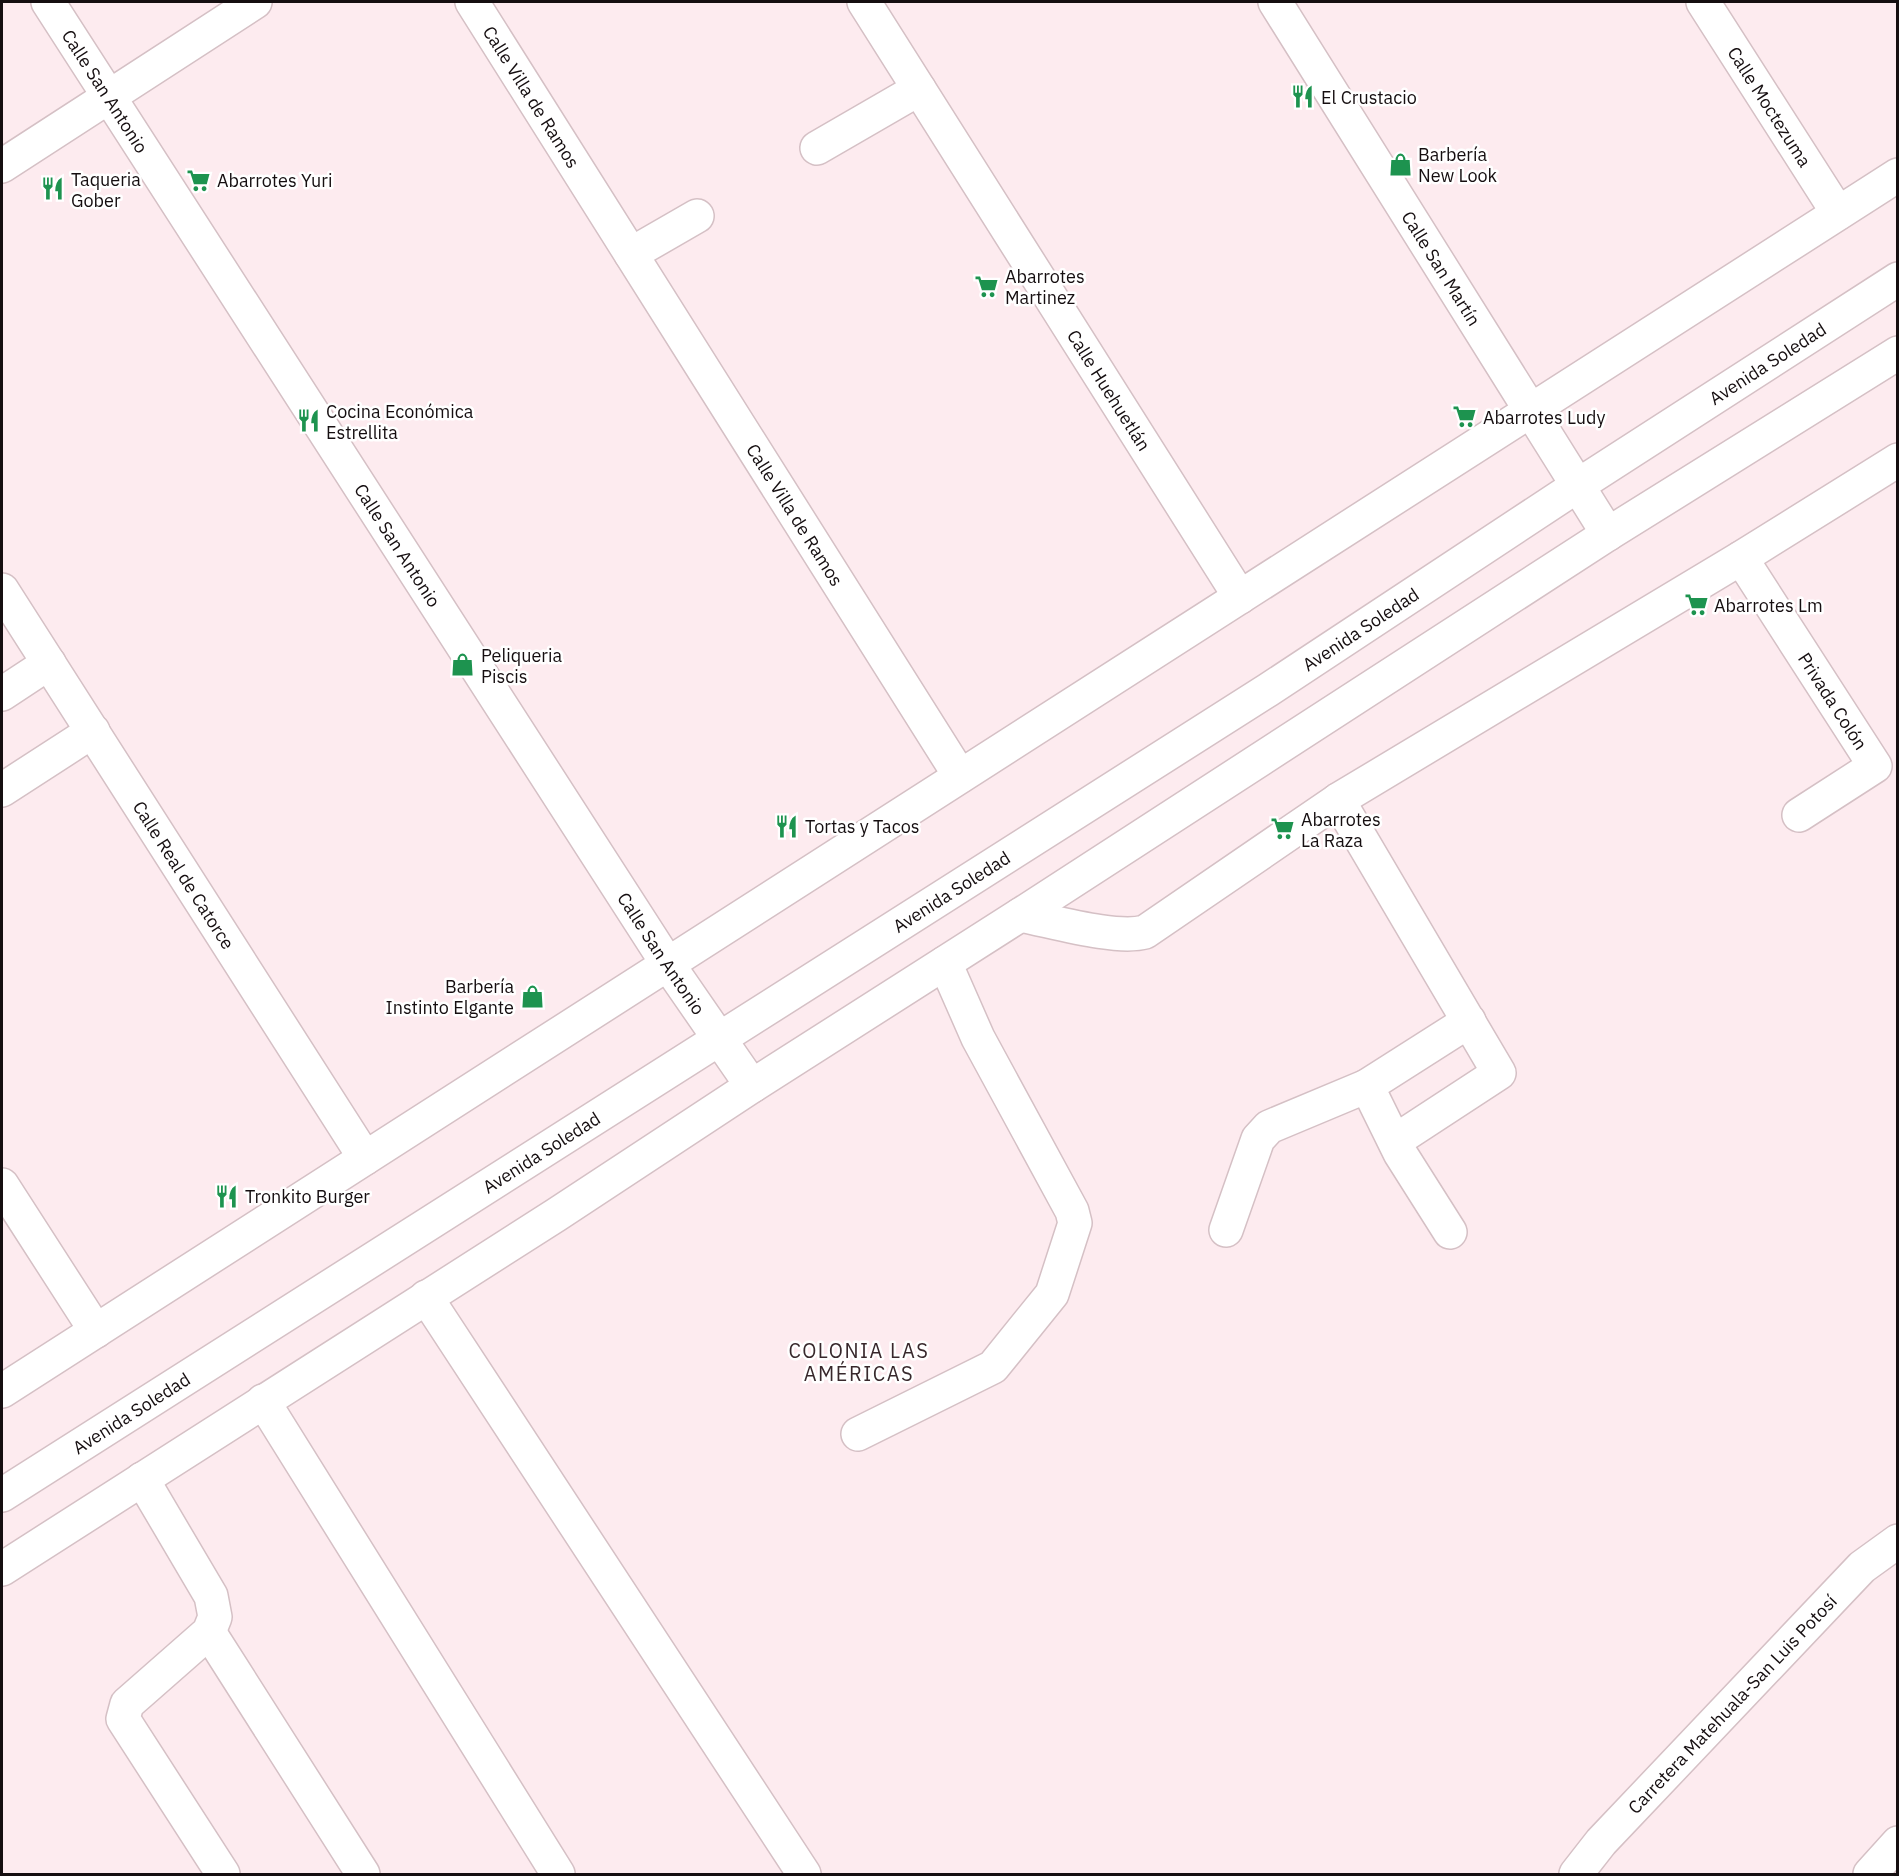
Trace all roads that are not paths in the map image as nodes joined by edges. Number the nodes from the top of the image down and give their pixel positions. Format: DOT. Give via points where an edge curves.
graph roads {
  1 [pos="48,2"];
  2 [pos="255,2"];
  3 [pos="472,2"];
  4 [pos="864,2"];
  5 [pos="1275,2"];
  6 [pos="1703,2"];
  7 [pos="920,89"];
  8 [pos="109,96"];
  9 [pos="817,148"];
  10 [pos="2,166"];
  11 [pos="1898,175"];
  12 [pos="1838,213"];
  13 [pos="697,216"];
  14 [pos="631,254"];
  15 [pos="1898,279"];
  16 [pos="1898,353"];
  17 [pos="1530,410"];
  18 [pos="1898,460"];
  19 [pos="1577,486"];
  20 [pos="1608,534"];
  21 [pos="1741,558"];
  22 [pos="2,590"];
  23 [pos="1240,597"];
  24 [pos="48,663"];
  25 [pos="2,694"];
  26 [pos="93,731"];
  27 [pos="960,776"];
  28 [pos="2,790"];
  29 [pos="1338,800"];
  30 [pos="1799,815"];
  31 [pos="1020,915"];
  32 [pos="667,963"];
  33 [pos="945,963"];
  34 [pos="1469,1021"];
  35 [pos="718,1040"];
  36 [pos="752,1086"];
  37 [pos="1367,1086"];
  38 [pos="1395,1140"];
  39 [pos="365,1158"];
  40 [pos="2,1185"];
  41 [pos="1226,1230"];
  42 [pos="1450,1232"];
  43 [pos="426,1297"];
  44 [pos="96,1331"];
  45 [pos="2,1391"];
  46 [pos="263,1401"];
  47 [pos="858,1434"];
  48 [pos="142,1479"];
  49 [pos="2,1496"];
  50 [pos="1898,1541"];
  51 [pos="2,1569"];
  52 [pos="209,1632"];
  53 [pos="1898,1843"];
  54 [pos="223,1875"];
  55 [pos="363,1875"];
  56 [pos="558,1875"];
  57 [pos="804,1875"];
  58 [pos="1576,1875"];
  59 [pos="1870,1875"];
  1 -- 8 [label="main road, Calle San Antonio"];
  2 -- 8 [label="main road"];
  3 -- 14 [label="main road, Calle Villa de Ramos"];
  4 -- 7 [label="main road, Calle Huehuetlán"];
  5 -- 17 [label="main road, Calle San Martín"];
  6 -- 12 [label="main road, Calle Moctezuma"];
  7 -- 9 [label="main road"];
  7 -- 23 [label="main road, Calle Huehuetlán"];
  8 -- 10 [label="main road"];
  8 -- 32 [label="main road, Calle San Antonio"];
  11 -- 12 [label="main road"];
  12 -- 17 [label="main road"];
  13 -- 14 [label="main road"];
  14 -- 27 [label="main road, Calle Villa de Ramos"];
  15 -- 19 [label="main road, Avenida Soledad"];
  16 -- 20 [label="main road"];
  17 -- 19 [label="main road, Calle San Martín"];
  17 -- 23 [label="main road"];
  18 -- 21 [label="main road"];
  19 -- 20 [label="main road, Calle San Martín"];
  19 -- 35 [label="main road, Avenida Soledad" via="1268,690"];
  20 -- 31 [label="main road"];
  21 -- 29 [label="main road"];
  21 -- 30 [label="main road, Privada Colón" via="1875,766"];
  22 -- 24 [label="main road, Calle Real de Catorce"];
  23 -- 27 [label="main road"];
  24 -- 25 [label="main road"];
  24 -- 26 [label="main road, Calle Real de Catorce"];
  26 -- 28 [label="main road"];
  26 -- 39 [label="main road, Calle Real de Catorce"];
  27 -- 32 [label="main road"];
  29 -- 31 [label="main road" via="1145,932 1118,934"];
  29 -- 34 [label="main road"];
  31 -- 33 [label="main road"];
  32 -- 35 [label="main road, Calle San Antonio"];
  32 -- 39 [label="main road"];
  33 -- 36 [label="main road"];
  33 -- 47 [label="main road" via="978,1038 1075,1223 1052,1294 993,1367"];
  34 -- 37 [label="main road"];
  34 -- 38 [label="main road" via="1498,1072"];
  35 -- 36 [label="main road, Calle San Antonio"];
  35 -- 49 [label="main road, Avenida Soledad"];
  36 -- 43 [label="main road"];
  37 -- 38 [label="main road"];
  37 -- 41 [label="main road" via="1269,1127 1258,1139"];
  38 -- 42 [label="main road"];
  39 -- 44 [label="main road"];
  40 -- 44 [label="main road"];
  43 -- 46 [label="main road"];
  43 -- 57 [label="main road"];
  44 -- 45 [label="main road"];
  46 -- 48 [label="main road"];
  46 -- 56 [label="main road"];
  48 -- 51 [label="main road"];
  48 -- 52 [label="main road" via="211,1596 215,1617"];
  50 -- 58 [label="main road, Carretera Matehuala-San Luis Potosí" via="1862,1567 1601,1842"];
  52 -- 54 [label="main road" via="127,1704 123,1719"];
  52 -- 55 [label="main road"];
  53 -- 59 [label="main road"];
}
